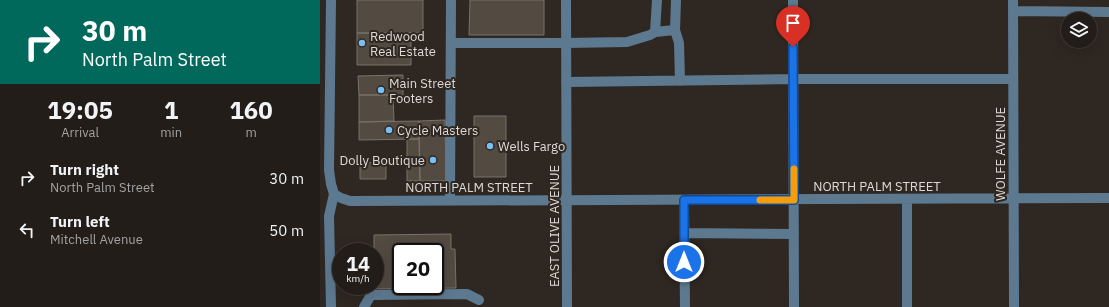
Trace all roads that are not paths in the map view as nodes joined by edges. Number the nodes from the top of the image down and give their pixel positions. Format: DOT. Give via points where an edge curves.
graph roads {
  1 [pos="331,0"];
  2 [pos="451,0"];
  3 [pos="566,0"];
  4 [pos="657,0"];
  5 [pos="676,0"];
  6 [pos="793,0"];
  7 [pos="1013,0"];
  8 [pos="1013,12"];
  9 [pos="1109,12"];
  10 [pos="675,30"];
  11 [pos="656,32"];
  12 [pos="451,43"];
  13 [pos="566,43"];
  14 [pos="793,79"];
  15 [pos="1013,79"];
  16 [pos="680,81"];
  17 [pos="566,82"];
  18 [pos="325,170"];
  19 [pos="334,194"];
  20 [pos="1109,198"];
  21 [pos="906,199"];
  22 [pos="1014,199"];
  23 [pos="450,200"];
  24 [pos="567,200"];
  25 [pos="684,200"];
  26 [pos="794,200"];
  27 [pos="325,216"];
  28 [pos="684,233"];
  29 [pos="794,234"];
  30 [pos="479,300"];
  31 [pos="332,307"];
  32 [pos="364,307"];
  33 [pos="567,307"];
  34 [pos="685,307"];
  35 [pos="794,307"];
  36 [pos="907,307"];
  37 [pos="1014,307"];
  1 -- 18 [label="street"];
  2 -- 12 [label="street"];
  3 -- 13 [label="street, EAST OLIVE AVENUE"];
  4 -- 11 [label="street"];
  5 -- 10 [label="street"];
  6 -- 14 [label="street"];
  7 -- 8 [label="street, WOLFE AVENUE"];
  8 -- 9 [label="street"];
  8 -- 15 [label="street, WOLFE AVENUE"];
  10 -- 11 [label="street"];
  10 -- 16 [label="street" via="679,43"];
  11 -- 13 [label="street" via="627,42"];
  12 -- 13 [label="street"];
  12 -- 23 [label="street"];
  13 -- 17 [label="street, EAST OLIVE AVENUE"];
  14 -- 15 [label="street"];
  14 -- 16 [label="street"];
  14 -- 26 [label="street"];
  15 -- 22 [label="street, WOLFE AVENUE"];
  16 -- 17 [label="street"];
  17 -- 24 [label="street, EAST OLIVE AVENUE"];
  18 -- 19 [label="street"];
  19 -- 23 [label="street, NORTH PALM STREET" via="350,201"];
  19 -- 27 [label="street"];
  20 -- 22 [label="street, NORTH PALM STREET"];
  21 -- 22 [label="street, NORTH PALM STREET"];
  21 -- 26 [label="street, NORTH PALM STREET"];
  21 -- 36 [label="street"];
  22 -- 37 [label="street, WOLFE AVENUE"];
  23 -- 24 [label="street, NORTH PALM STREET"];
  24 -- 25 [label="street, NORTH PALM STREET"];
  24 -- 33 [label="street, EAST OLIVE AVENUE"];
  25 -- 26 [label="street, NORTH PALM STREET"];
  25 -- 28 [label="street"];
  26 -- 29 [label="street"];
  27 -- 31 [label="street"];
  28 -- 29 [label="street"];
  28 -- 34 [label="street"];
  29 -- 35 [label="street"];
  30 -- 32 [label="street" via="467,294 371,295"];
}
